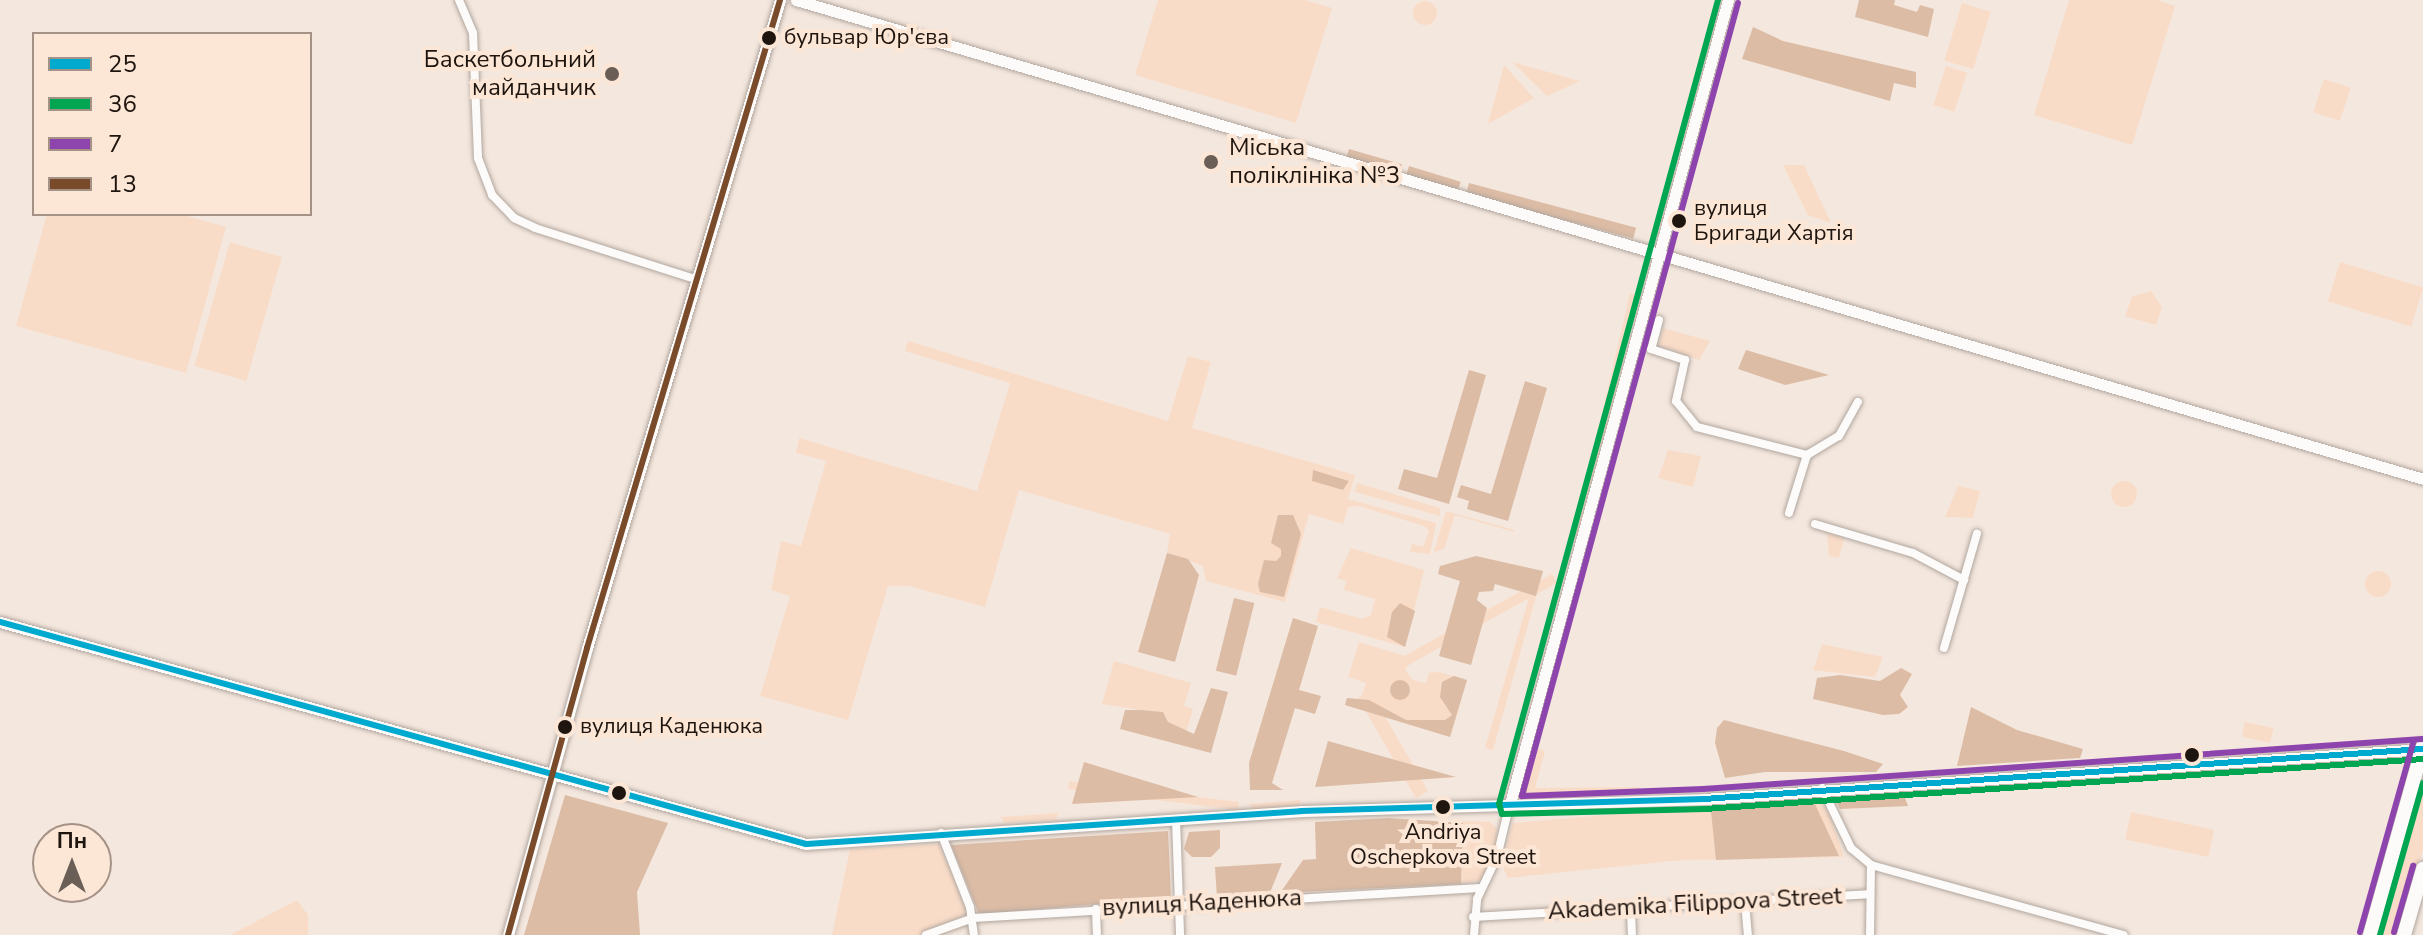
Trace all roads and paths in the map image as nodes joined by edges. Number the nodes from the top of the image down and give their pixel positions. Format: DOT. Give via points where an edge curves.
graph roads {
  1 [pos="459,0"];
  2 [pos="780,0"];
  3 [pos="796,0"];
  4 [pos="1728,0"];
  5 [pos="1659,254"];
  6 [pos="695,279"];
  7 [pos="1659,320"];
  8 [pos="1858,402"];
  9 [pos="1807,455"];
  10 [pos="2423,479"];
  11 [pos="1789,513"];
  12 [pos="1815,524"];
  13 [pos="1977,534"];
  14 [pos="1964,580"];
  15 [pos="0,622"];
  16 [pos="1944,648"];
  17 [pos="2423,748"];
  18 [pos="552,775"];
  19 [pos="1822,788"];
  20 [pos="1509,807"];
  21 [pos="1176,819"];
  22 [pos="941,833"];
  23 [pos="1871,865"];
  24 [pos="2423,869"];
  25 [pos="1481,888"];
  26 [pos="1868,894"];
  27 [pos="1745,902"];
  28 [pos="1177,903"];
  29 [pos="1631,908"];
  30 [pos="1096,909"];
  31 [pos="1473,917"];
  32 [pos="973,918"];
  33 [pos="508,935"];
  34 [pos="926,935"];
  35 [pos="974,935"];
  36 [pos="1097,935"];
  37 [pos="1180,935"];
  38 [pos="1474,935"];
  39 [pos="1632,935"];
  40 [pos="1748,935"];
  41 [pos="1870,935"];
  42 [pos="2123,935"];
  43 [pos="2370,935"];
  44 [pos="2404,935"];
  1 -- 6 [label="street" via="473,33 478,158 492,195 514,218 535,228"];
  2 -- 6 [label="street"];
  3 -- 5 [label="street"];
  4 -- 5 [label="street"];
  5 -- 10 [label="street"];
  5 -- 20 [label="street"];
  6 -- 18 [label="street"];
  7 -- 9 [label="street" via="1651,349 1685,360 1676,401 1697,427"];
  8 -- 9 [label="street" via="1839,436"];
  9 -- 11 [label="street"];
  12 -- 14 [label="street" via="1913,553"];
  13 -- 14 [label="street"];
  14 -- 16 [label="street"];
  15 -- 18 [label="street"];
  17 -- 19 [label="street"];
  17 -- 43 [label="main road"];
  18 -- 22 [label="street" via="806,844"];
  18 -- 33 [label="street"];
  19 -- 20 [label="street"];
  19 -- 23 [label="street, Akademika Filippova Street" via="1851,848"];
  20 -- 21 [label="street" via="1391,807"];
  20 -- 25 [label="street" via="1497,857"];
  21 -- 22 [label="street"];
  21 -- 28 [label="street"];
  22 -- 32 [label="street"];
  23 -- 26 [label="street"];
  23 -- 42 [label="street, Akademika Filippova Street"];
  24 -- 44 [label="main road"];
  25 -- 28 [label="street, вулиця Каденюка"];
  25 -- 31 [label="street"];
  26 -- 27 [label="street, Akademika Filippova Street"];
  26 -- 41 [label="street"];
  27 -- 29 [label="street, Akademika Filippova Street"];
  27 -- 40 [label="street"];
  28 -- 30 [label="street, вулиця Каденюка"];
  28 -- 37 [label="street"];
  29 -- 31 [label="street, Akademika Filippova Street"];
  29 -- 39 [label="street"];
  30 -- 32 [label="street, вулиця Каденюка"];
  30 -- 36 [label="street"];
  31 -- 38 [label="street"];
  32 -- 34 [label="street, вулиця Каденюка"];
  32 -- 35 [label="street"];
}
